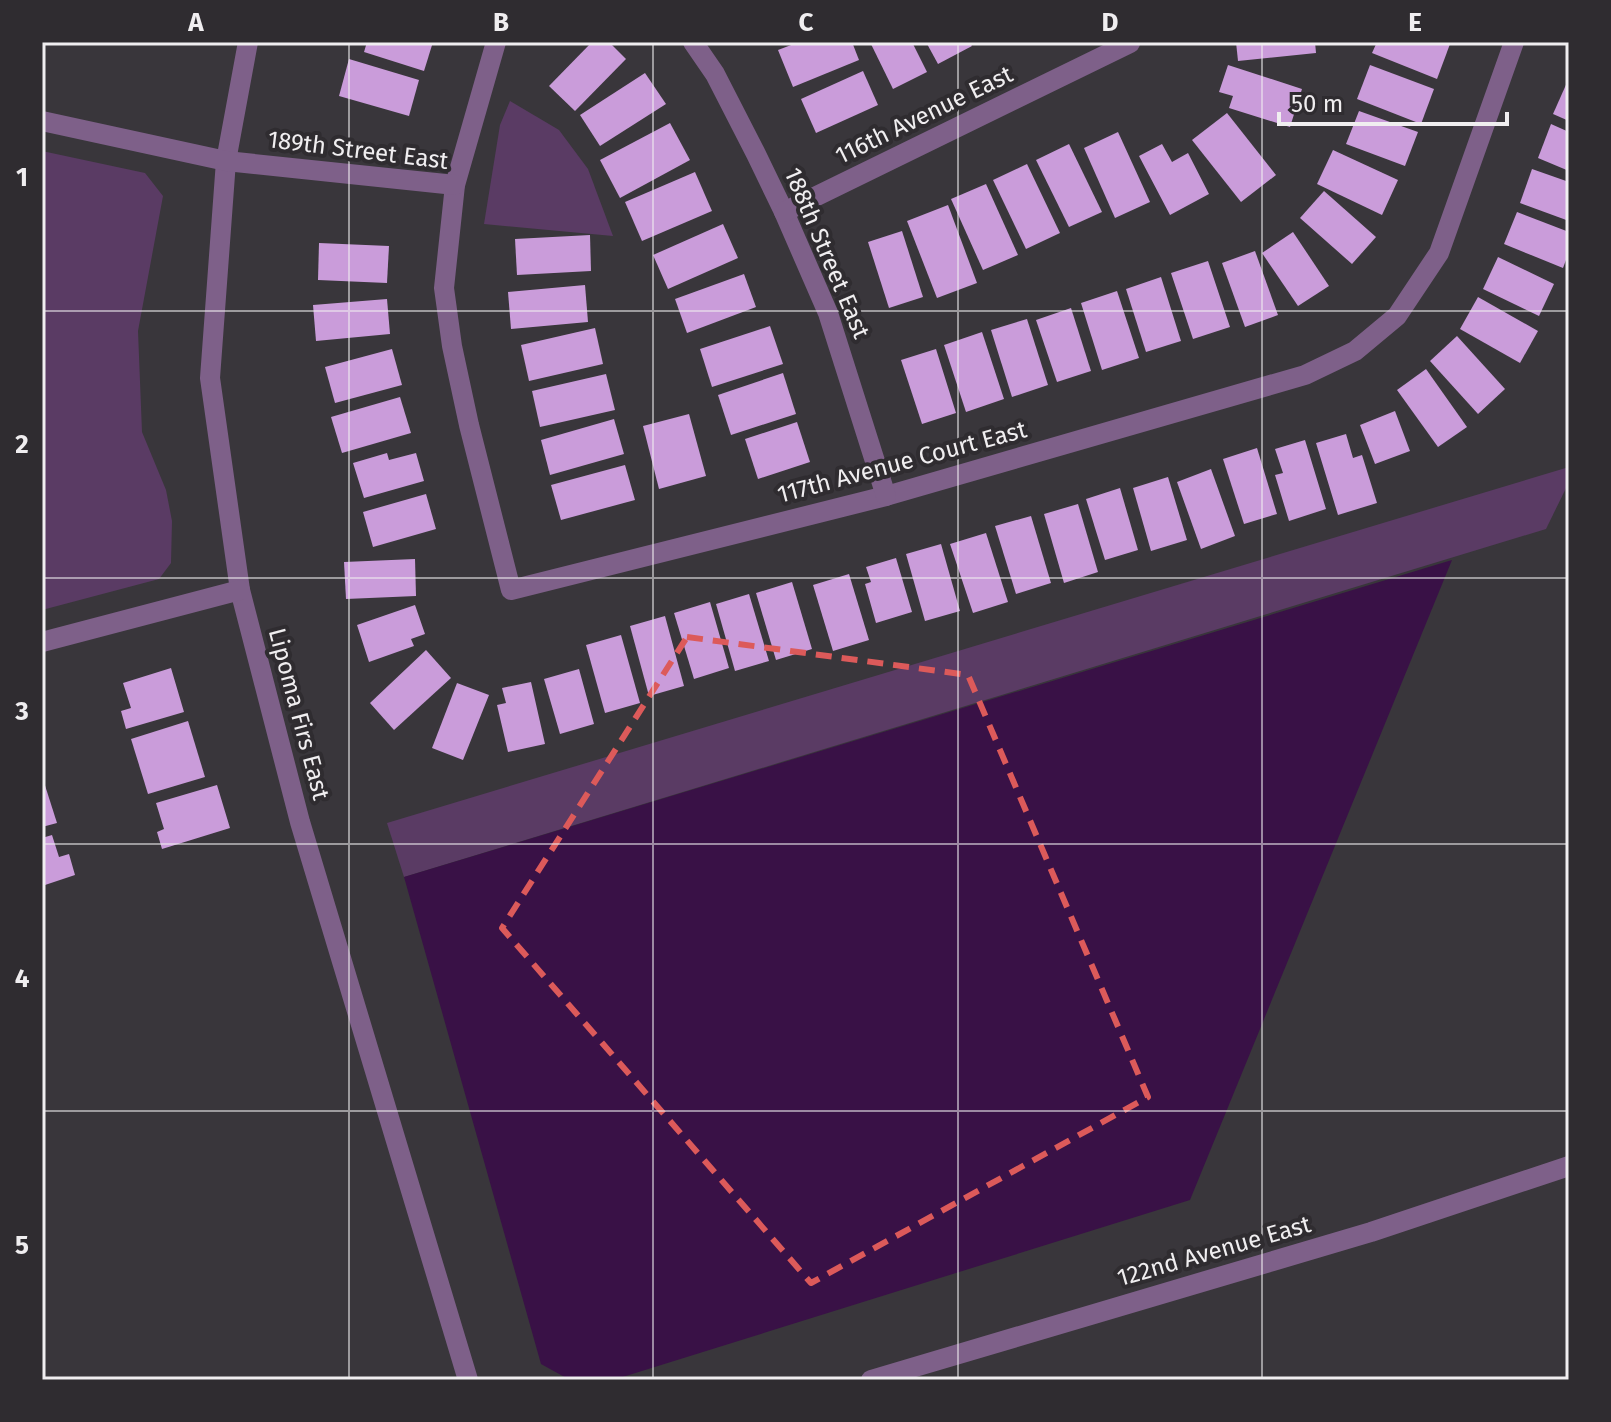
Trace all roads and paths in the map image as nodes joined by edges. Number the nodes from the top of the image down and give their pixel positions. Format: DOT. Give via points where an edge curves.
graph roads {
  1 [pos="248,42"];
  2 [pos="496,42"];
  3 [pos="693,42"];
  4 [pos="1514,42"];
  5 [pos="1130,43"];
  6 [pos="42,121"];
  7 [pos="226,161"];
  8 [pos="455,185"];
  9 [pos="784,212"];
  10 [pos="886,496"];
  11 [pos="240,590"];
  12 [pos="511,590"];
  13 [pos="42,642"];
  14 [pos="1569,1166"];
  15 [pos="468,1380"];
  16 [pos="871,1380"];
  1 -- 7 [label="street, Lipoma Firs East"];
  2 -- 8 [label="street"];
  3 -- 9 [label="street, 188th Street East" via="715,74"];
  4 -- 10 [label="street, 117th Avenue Court East" via="1439,253 1397,316 1355,351 1305,375"];
  5 -- 9 [label="street, 116th Avenue East"];
  6 -- 7 [label="street, 189th Street East"];
  7 -- 8 [label="street, 189th Street East"];
  7 -- 11 [label="street, Lipoma Firs East" via="210,378"];
  8 -- 12 [label="street, 189th Street East" via="444,288 452,346"];
  9 -- 10 [label="street, 188th Street East" via="828,313"];
  10 -- 12 [label="street, 117th Avenue Court East"];
  11 -- 13 [label="street"];
  11 -- 15 [label="street, Lipoma Firs East" via="300,822"];
  14 -- 16 [label="street, 122nd Avenue East" via="1356,1237"];
}
